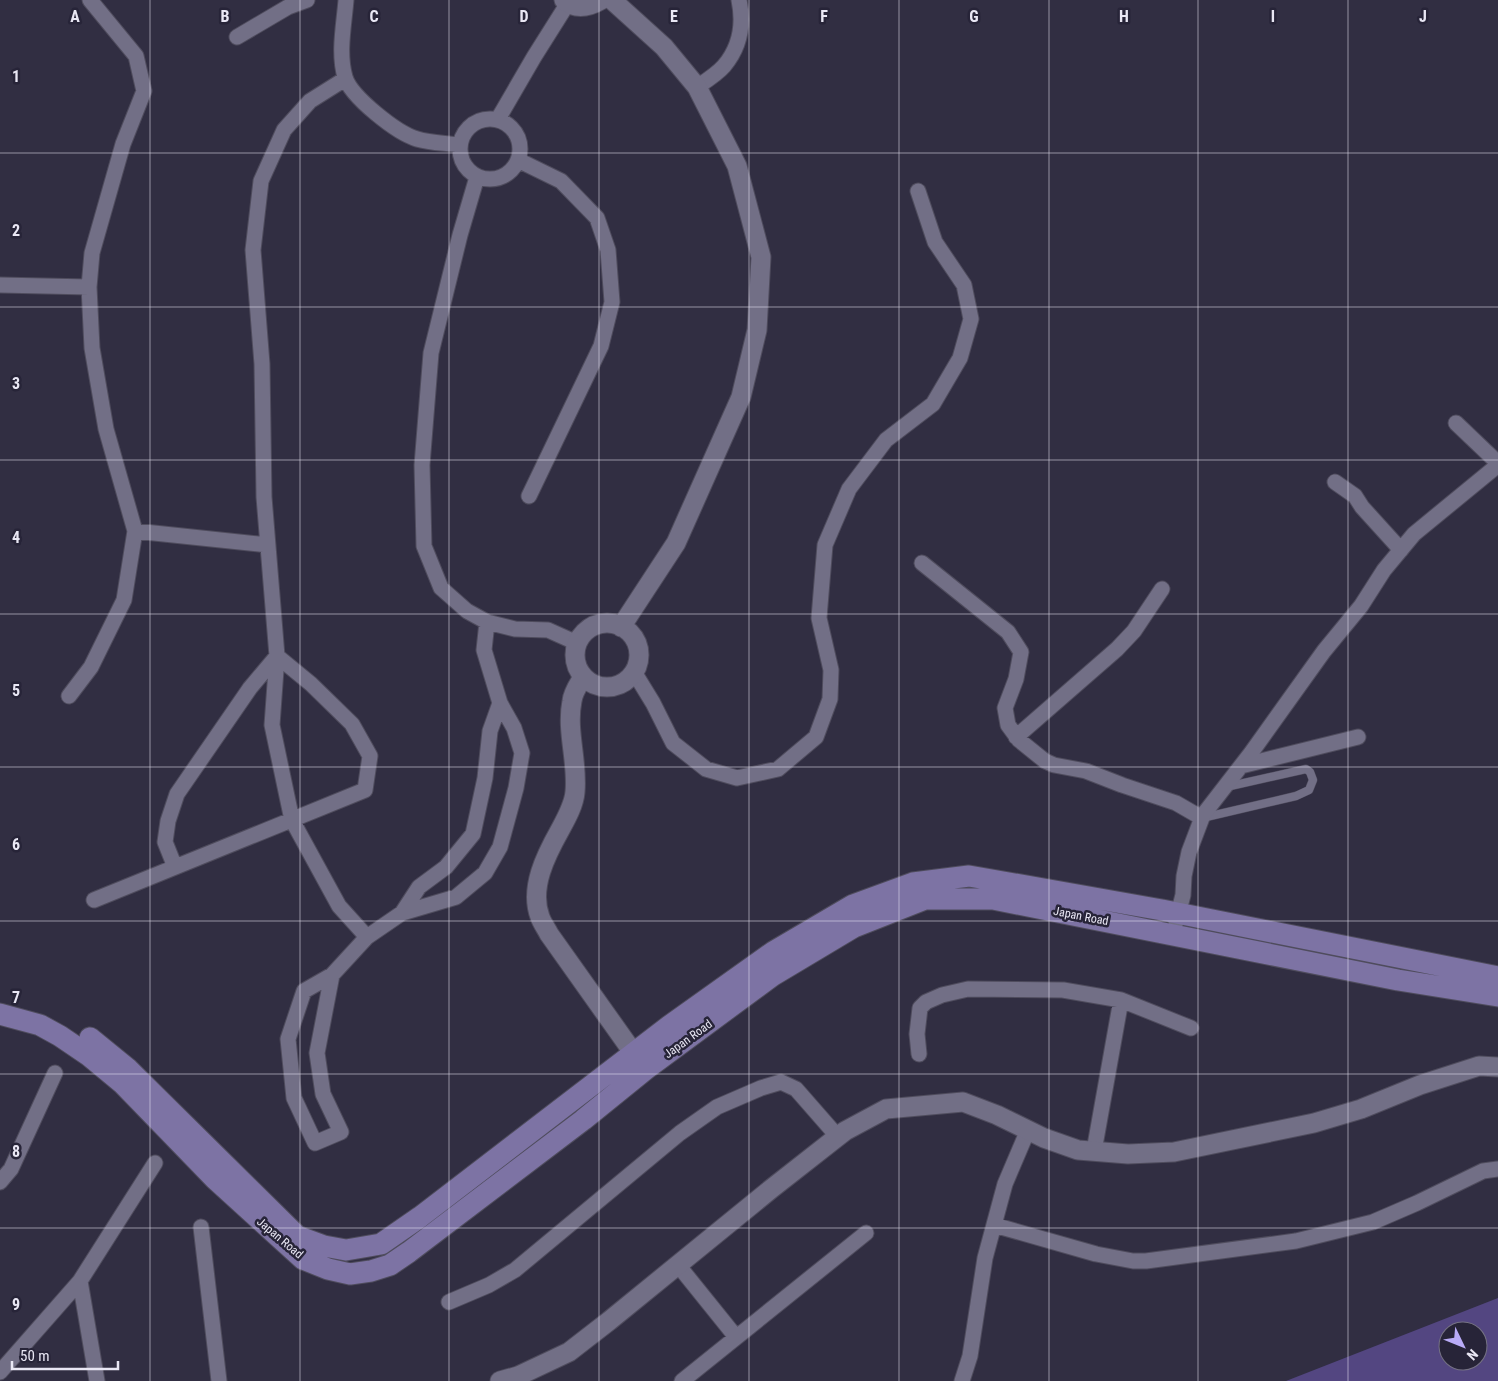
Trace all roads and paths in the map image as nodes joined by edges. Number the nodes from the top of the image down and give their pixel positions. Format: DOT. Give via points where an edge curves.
graph roads {
  1 [pos="90,0"];
  2 [pos="307,0"];
  3 [pos="346,0"];
  4 [pos="601,0"];
  5 [pos="612,0"];
  6 [pos="739,0"];
  7 [pos="566,2"];
  8 [pos="237,37"];
  9 [pos="346,79"];
  10 [pos="697,87"];
  11 [pos="498,119"];
  12 [pos="459,145"];
  13 [pos="518,160"];
  14 [pos="478,177"];
  15 [pos="918,191"];
  16 [pos="0,285"];
  17 [pos="89,287"];
  18 [pos="1456,423"];
  19 [pos="1498,464"];
  20 [pos="1336,482"];
  21 [pos="529,496"];
  22 [pos="135,531"];
  23 [pos="268,545"];
  24 [pos="1401,550"];
  25 [pos="922,563"];
  26 [pos="1162,589"];
  27 [pos="487,622"];
  28 [pos="621,627"];
  29 [pos="577,643"];
  30 [pos="277,656"];
  31 [pos="634,672"];
  32 [pos="583,677"];
  33 [pos="69,696"];
  34 [pos="500,703"];
  35 [pos="1016,737"];
  36 [pos="1358,737"];
  37 [pos="1241,766"];
  38 [pos="1224,787"];
  39 [pos="1202,818"];
  40 [pos="292,820"];
  41 [pos="174,867"];
  42 [pos="94,900"];
  43 [pos="402,912"];
  44 [pos="1178,913"];
  45 [pos="1173,934"];
  46 [pos="367,937"];
  47 [pos="332,975"];
  48 [pos="1498,977"];
  49 [pos="1498,996"];
  50 [pos="1121,1000"];
  51 [pos="0,1002"];
  52 [pos="0,1014"];
  53 [pos="1190,1028"];
  54 [pos="919,1054"];
  55 [pos="640,1061"];
  56 [pos="1498,1067"];
  57 [pos="54,1073"];
  58 [pos="1028,1130"];
  59 [pos="838,1137"];
  60 [pos="1094,1151"];
  61 [pos="155,1163"];
  62 [pos="1498,1168"];
  63 [pos="0,1182"];
  64 [pos="994,1226"];
  65 [pos="201,1227"];
  66 [pos="866,1233"];
  67 [pos="678,1265"];
  68 [pos="80,1281"];
  69 [pos="448,1302"];
  70 [pos="736,1337"];
  71 [pos="0,1372"];
  72 [pos="0,1378"];
  73 [pos="6,1381"];
  74 [pos="97,1381"];
  75 [pos="219,1381"];
  76 [pos="500,1381"];
  77 [pos="682,1381"];
  78 [pos="962,1381"];
  1 -- 17 [label="street" via="136,56 144,90 123,144 92,253"];
  2 -- 8 [label="street" via="288,7"];
  3 -- 9 [label="street" via="342,48"];
  4 -- 7 [label="street" via="586,7"];
  5 -- 10 [label="street" via="664,47"];
  6 -- 10 [label="street" via="741,29 737,46 724,67"];
  7 -- 11 [label="street"];
  9 -- 12 [label="street" via="362,102 389,125 417,139"];
  9 -- 23 [label="street" via="310,101 284,130 261,181 253,250 262,364"];
  10 -- 28 [label="street" via="737,166 760,258 757,330 741,397 676,543"];
  11 -- 12 [label="street" via="488,118 469,126"];
  11 -- 13 [label="street" via="514,131 519,145"];
  12 -- 14 [label="street" via="463,164"];
  13 -- 14 [label="street" via="513,169 496,178"];
  13 -- 21 [label="street" via="561,180 598,218 608,250 612,302 601,346"];
  14 -- 27 [label="street" via="431,353 422,465 424,546 442,588 467,611"];
  15 -- 31 [label="street" via="935,242 964,285 971,319 960,358 933,404 880,447 848,489 825,544 819,618 831,670 830,699 816,738 778,769 737,778 706,769 673,743"];
  16 -- 17 [label="street"];
  17 -- 22 [label="street" via="92,348 106,429"];
  18 -- 19 [label="street"];
  19 -- 24 [label="street" via="1414,534"];
  20 -- 24 [label="street" via="1355,496"];
  22 -- 23 [label="street"];
  22 -- 33 [label="street" via="124,600 91,667"];
  23 -- 30 [label="street"];
  24 -- 37 [label="street"];
  25 -- 35 [label="street" via="1015,640 1021,661 1005,708 1008,725"];
  26 -- 35 [label="street" via="1134,631 1117,649"];
  27 -- 29 [label="street" via="515,629 548,630"];
  27 -- 34 [label="street" via="484,650"];
  28 -- 29 [label="street" via="601,624 591,627"];
  28 -- 31 [label="street" via="636,642 638,662"];
  29 -- 32 [label="street" via="575,661"];
  30 -- 40 [label="street" via="272,725"];
  30 -- 40 [label="street" via="352,724 370,756 365,790"];
  30 -- 41 [label="street" via="250,688 177,794 165,842"];
  31 -- 32 [label="street" via="619,685 610,687 600,687"];
  32 -- 55 [label="street" via="572,699 569,725 575,793 567,818 539,875 540,916 549,934"];
  34 -- 43 [label="street" via="490,730 486,778 473,834 446,866 419,887"];
  34 -- 43 [label="street" via="514,728 522,753 500,847 485,873 456,897"];
  35 -- 39 [label="street" via="1054,765 1086,771 1176,803"];
  36 -- 37 [label="street"];
  37 -- 38 [label="street"];
  38 -- 39 [label="street"];
  38 -- 39 [label="lane" via="1306,769 1313,780 1309,790 1296,796"];
  39 -- 44 [label="street" via="1189,852"];
  40 -- 41 [label="street"];
  40 -- 46 [label="street" via="339,906"];
  41 -- 42 [label="street"];
  43 -- 46 [label="street"];
  44 -- 45 [label="street"];
  44 -- 48 [label="main road, Japan Road"];
  44 -- 55 [label="main road, Japan Road" via="969,876 913,882 854,906 773,952 668,1026"];
  45 -- 49 [label="main road, Japan Road" via="1398,980"];
  45 -- 55 [label="main road, Japan Road" via="992,899 925,899 854,927"];
  46 -- 47 [label="street"];
  47 -- 47 [label="street" via="317,1053 323,1094 341,1132 315,1143 294,1098 288,1039 304,991"];
  50 -- 53 [label="street"];
  50 -- 54 [label="street" via="1064,990 968,989 926,1002 920,1008 916,1034"];
  50 -- 60 [label="street"];
  51 -- 55 [label="main road, Japan Road" via="60,1019 95,1042 128,1068 297,1236 346,1250 381,1244"];
  52 -- 55 [label="main road, Japan Road" via="40,1025 88,1055 123,1084 214,1179 303,1259 350,1274 390,1265 583,1120"];
  56 -- 60 [label="street" via="1479,1066 1314,1123 1174,1152 1128,1154"];
  57 -- 63 [label="street" via="11,1169"];
  58 -- 59 [label="street" via="963,1102 886,1109"];
  58 -- 60 [label="street" via="1078,1150"];
  58 -- 64 [label="street" via="1005,1184"];
  59 -- 67 [label="street"];
  59 -- 69 [label="street" via="796,1089 781,1082 761,1088 717,1107 680,1133 514,1270 489,1285"];
  61 -- 68 [label="street"];
  62 -- 64 [label="street" via="1483,1171 1373,1222 1296,1240 1146,1261 1096,1254"];
  64 -- 78 [label="street" via="985,1258 970,1356"];
  65 -- 75 [label="street"];
  66 -- 70 [label="street"];
  67 -- 70 [label="street"];
  67 -- 76 [label="street" via="569,1352"];
  68 -- 71 [label="street"];
  68 -- 74 [label="street"];
  70 -- 77 [label="street"];
  72 -- 73 [label="street"];
}
